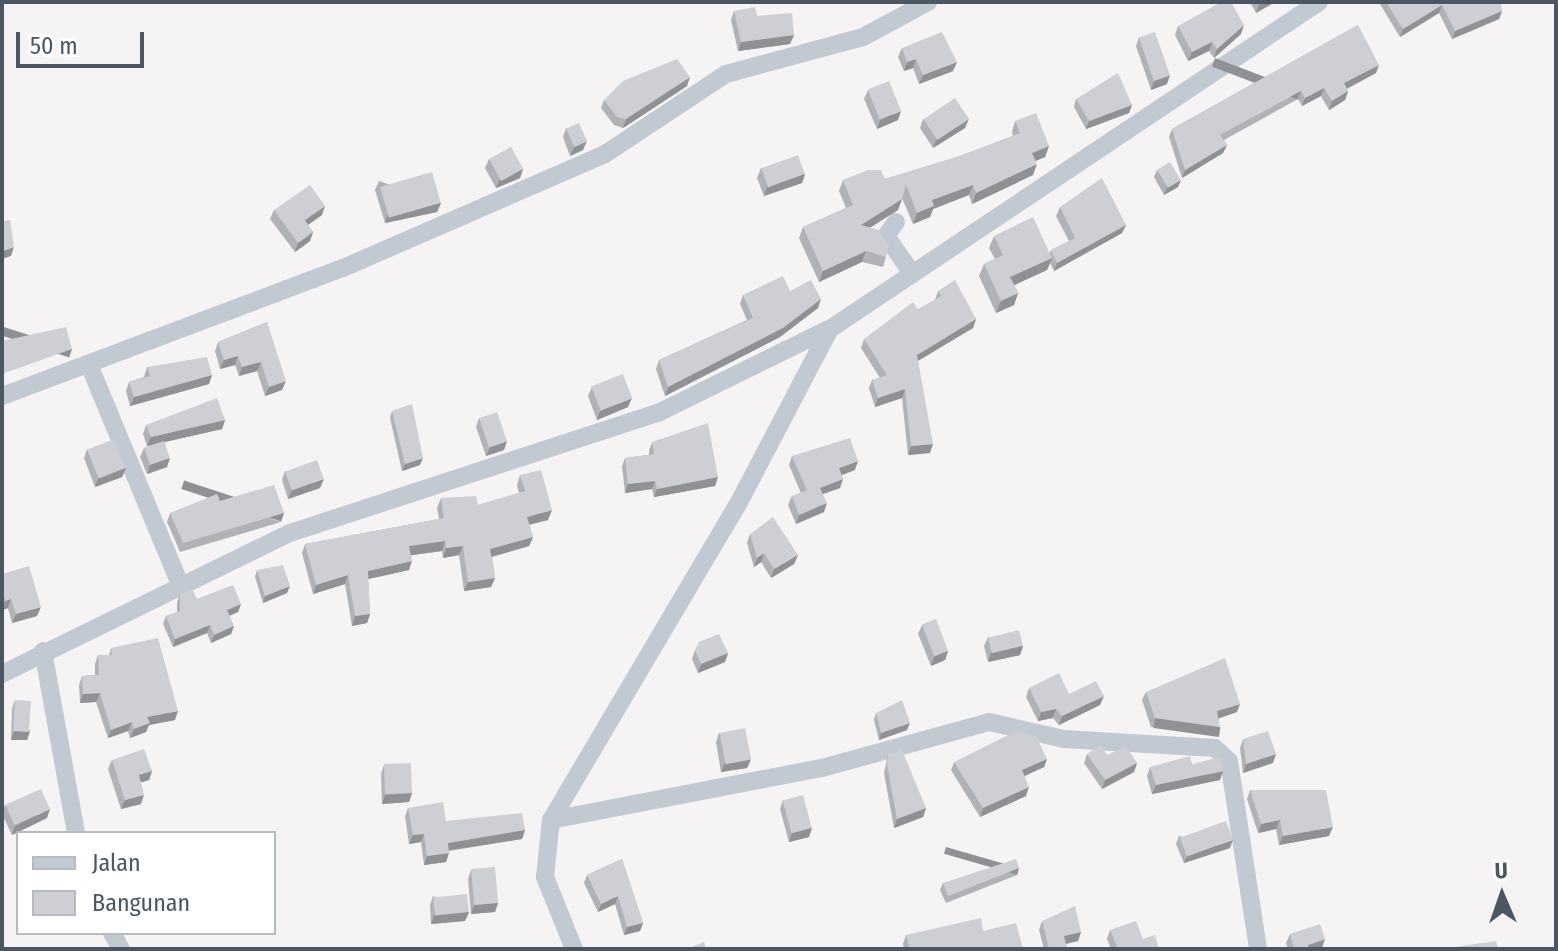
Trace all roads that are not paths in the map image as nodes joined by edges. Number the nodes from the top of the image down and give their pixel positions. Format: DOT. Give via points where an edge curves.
graph roads {
  1 [pos="928,2"];
  2 [pos="1319,2"];
  3 [pos="896,222"];
  4 [pos="911,272"];
  5 [pos="830,329"];
  6 [pos="90,367"];
  7 [pos="2,396"];
  8 [pos="179,582"];
  9 [pos="43,651"];
  10 [pos="2,674"];
  11 [pos="551,820"];
  12 [pos="76,831"];
  13 [pos="574,949"];
  14 [pos="1258,949"];
  1 -- 6 [label="street" via="839,45 737,69 605,154 270,298"];
  2 -- 4 [label="street"];
  3 -- 4 [label="street" via="886,236"];
  4 -- 5 [label="street"];
  5 -- 8 [label="street" via="658,413 322,520"];
  5 -- 11 [label="street" via="737,506"];
  6 -- 7 [label="street"];
  6 -- 8 [label="street"];
  8 -- 9 [label="street"];
  9 -- 10 [label="street"];
  9 -- 12 [label="street"];
  11 -- 13 [label="street" via="545,877"];
  11 -- 14 [label="street" via="822,768 989,722 1064,739 1215,748 1229,761"];
}
